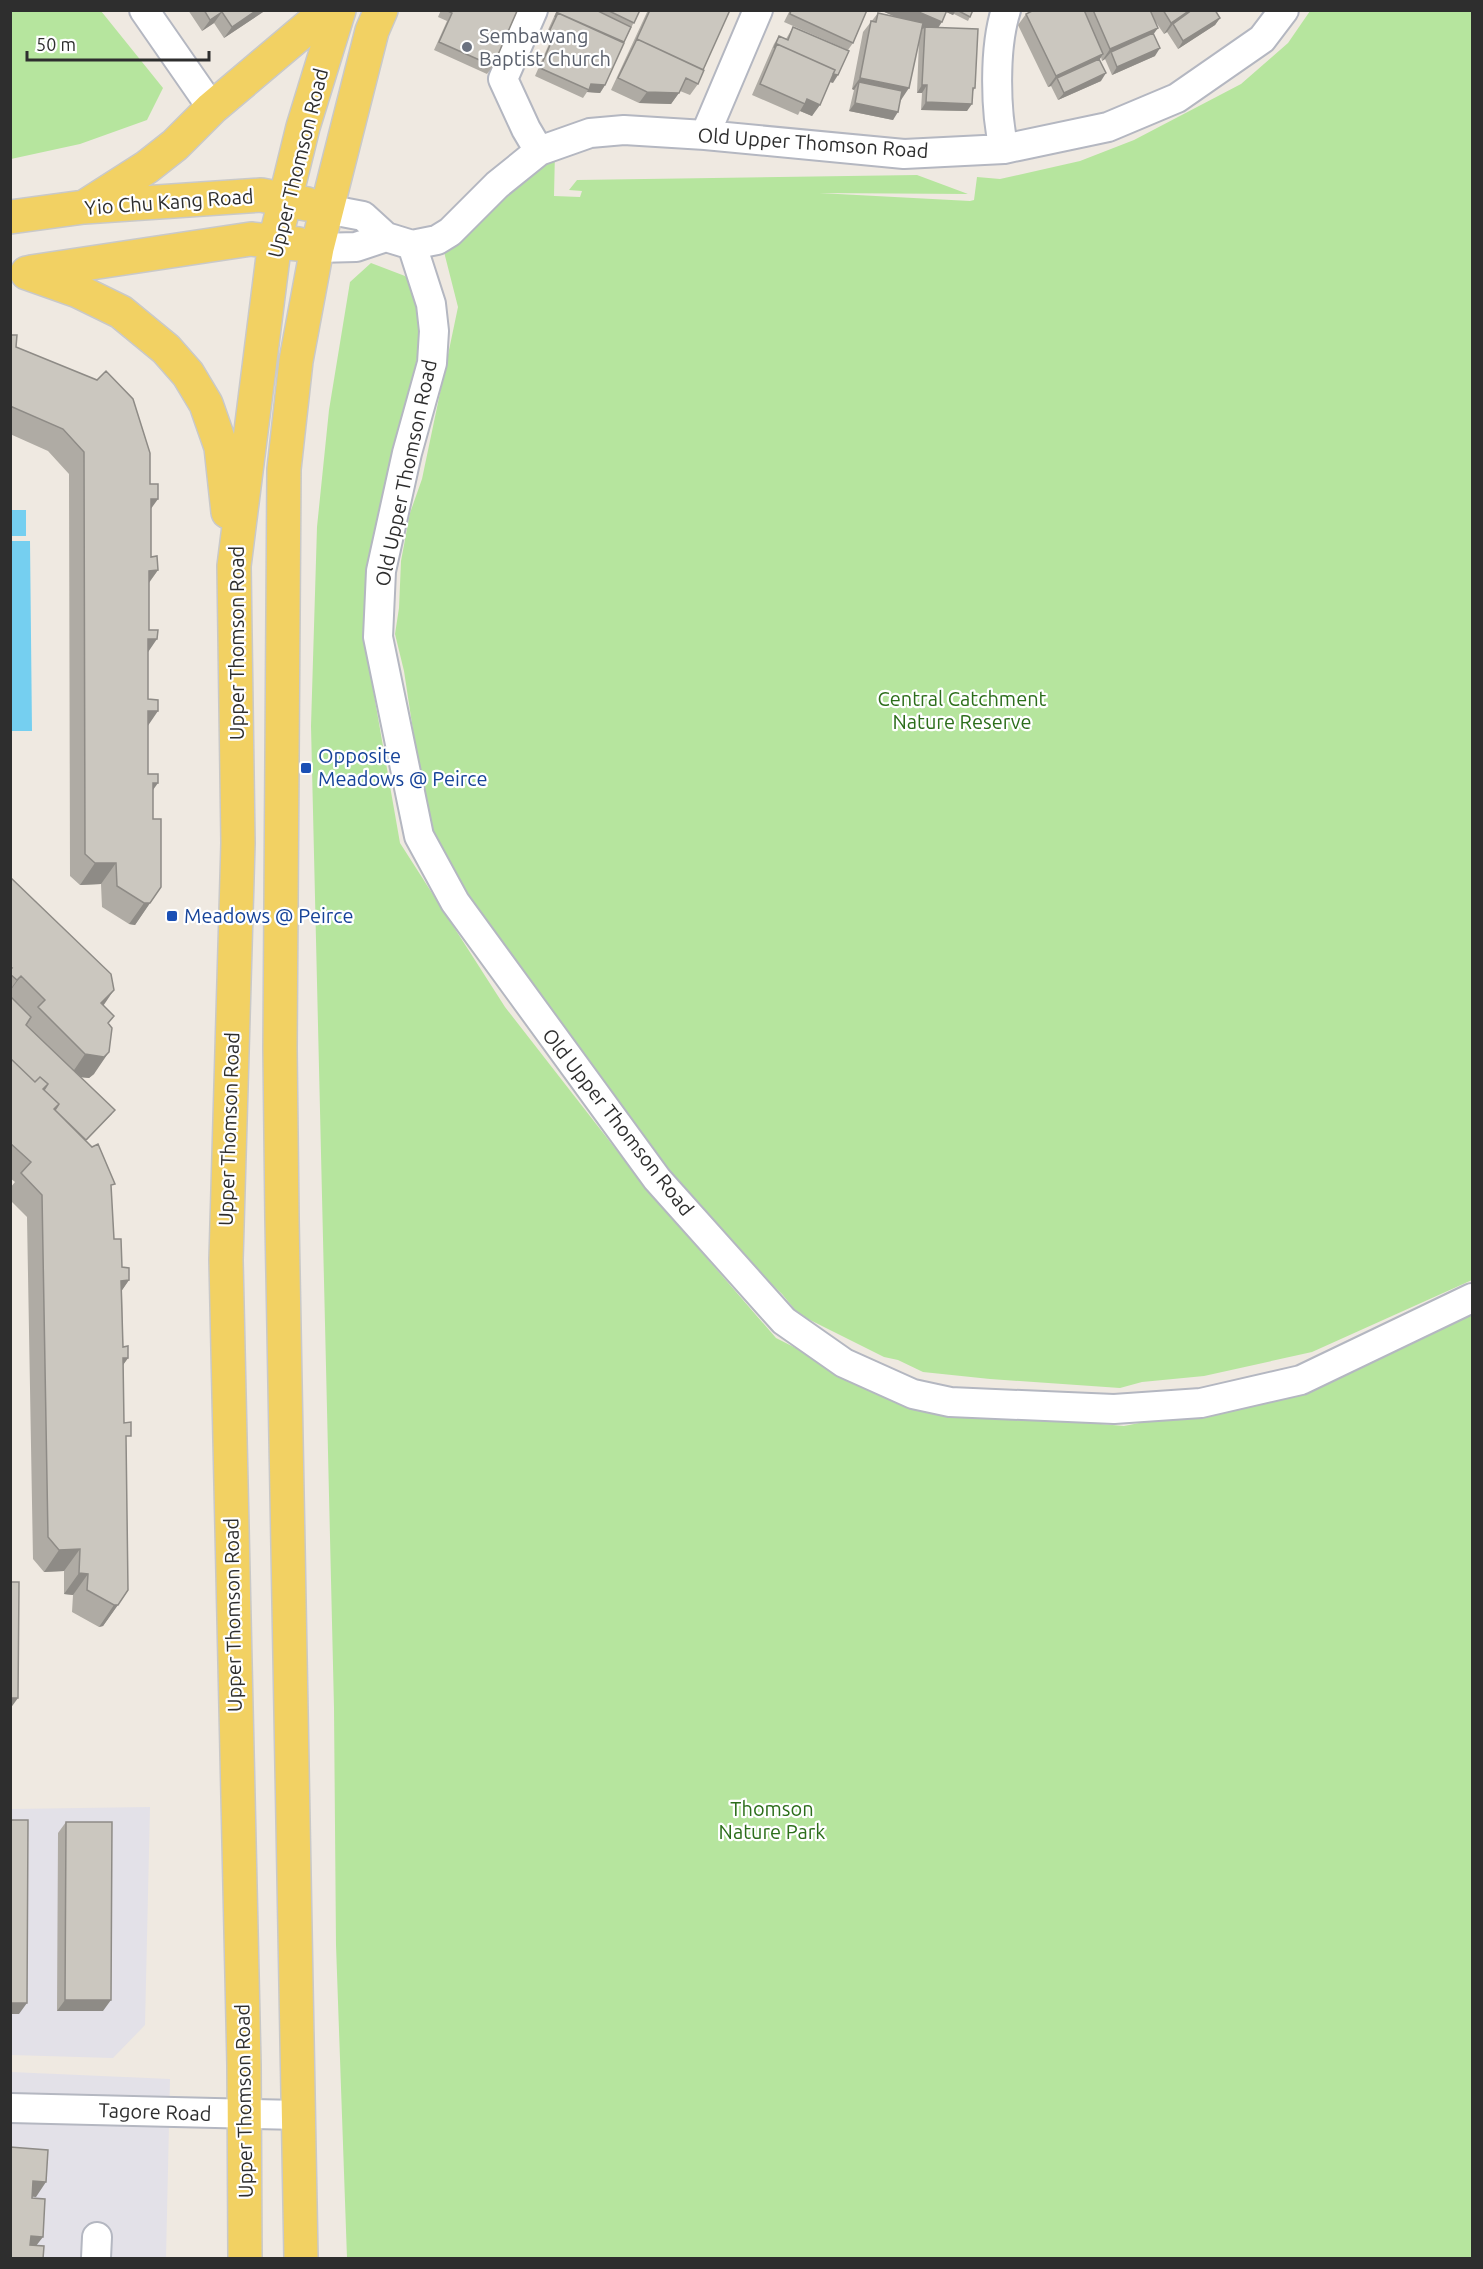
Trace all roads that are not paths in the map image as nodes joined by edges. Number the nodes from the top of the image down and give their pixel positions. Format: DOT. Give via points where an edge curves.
graph roads {
  1 [pos="144,10"];
  2 [pos="328,10"];
  3 [pos="339,10"];
  4 [pos="381,10"];
  5 [pos="533,10"];
  6 [pos="758,10"];
  7 [pos="1006,10"];
  8 [pos="1284,10"];
  9 [pos="212,108"];
  10 [pos="705,135"];
  11 [pos="1004,149"];
  12 [pos="539,151"];
  13 [pos="285,199"];
  14 [pos="84,207"];
  15 [pos="326,209"];
  16 [pos="10,217"];
  17 [pos="275,241"];
  18 [pos="399,241"];
  19 [pos="317,248"];
  20 [pos="19,274"];
  21 [pos="234,566"];
  22 [pos="1473,1298"];
  23 [pos="10,2108"];
  24 [pos="244,2115"];
  25 [pos="300,2115"];
  26 [pos="245,2259"];
  27 [pos="302,2259"];
  1 -- 9 [label="street"];
  2 -- 9 [label="main road"];
  3 -- 13 [label="main road, Upper Thomson Road"];
  4 -- 15 [label="main road, Upper Thomson Road" via="369,42"];
  5 -- 12 [label="street" via="502,79"];
  6 -- 10 [label="street"];
  7 -- 11 [label="street" via="998,78 999,127"];
  8 -- 11 [label="street, Old Upper Thomson Road" via="1262,39 1178,98 1108,127"];
  9 -- 14 [label="main road" via="147,167"];
  10 -- 11 [label="street, Old Upper Thomson Road" via="904,154"];
  10 -- 12 [label="street, Old Upper Thomson Road" via="624,130 591,133"];
  12 -- 18 [label="street, Old Upper Thomson Road" via="497,185 450,232 437,240"];
  13 -- 14 [label="main road, Yio Chu Kang Road" via="261,195"];
  13 -- 15 [label="main road, Yio Chu Kang Road"];
  13 -- 17 [label="main road, Upper Thomson Road"];
  14 -- 16 [label="main road, Yio Chu Kang Road"];
  15 -- 18 [label="street, Old Upper Thomson Road" via="363,216"];
  15 -- 19 [label="main road, Upper Thomson Road"];
  17 -- 19 [label="main road"];
  17 -- 20 [label="main road" via="250,239"];
  17 -- 21 [label="main road, Upper Thomson Road"];
  18 -- 19 [label="street, Old Upper Thomson Road"];
  18 -- 22 [label="street, Old Upper Thomson Road" via="431,304 434,331 432,363 383,562 378,637 419,836 454,902 657,1179 784,1321 844,1363 913,1394 950,1402 1114,1409 1201,1403 1301,1380"];
  19 -- 25 [label="main road, Upper Thomson Road" via="296,362 284,469 280,1049"];
  20 -- 21 [label="main road" via="78,291 121,312 166,349 188,374 206,404 221,447"];
  21 -- 24 [label="main road, Upper Thomson Road" via="238,843 226,1260"];
  23 -- 24 [label="street, Tagore Road"];
  24 -- 25 [label="street, Tagore Road"];
  24 -- 26 [label="main road, Upper Thomson Road"];
  25 -- 27 [label="main road, Upper Thomson Road"];
}
